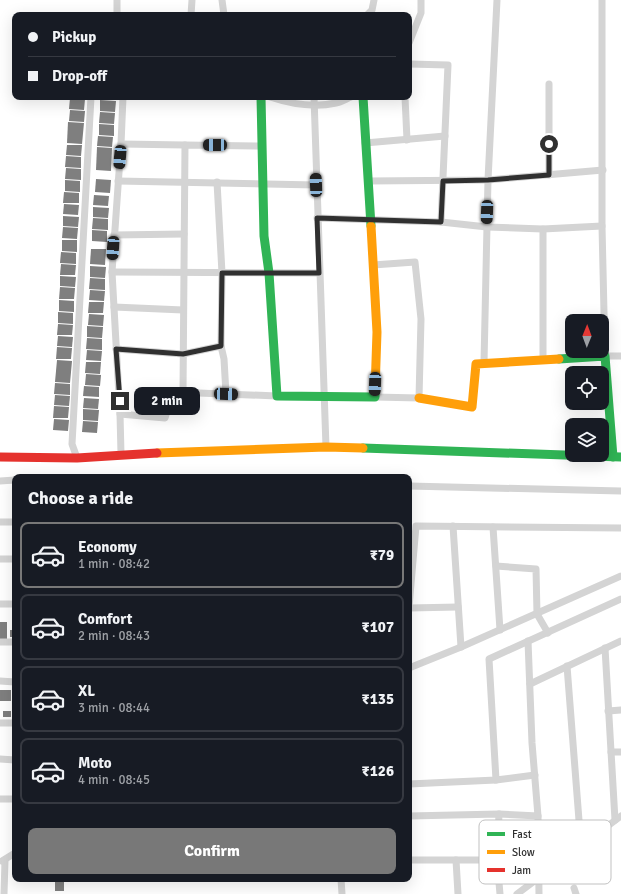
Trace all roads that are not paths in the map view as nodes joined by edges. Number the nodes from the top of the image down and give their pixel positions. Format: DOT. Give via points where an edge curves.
graph roads {
  1 [pos="117,0"];
  2 [pos="192,0"];
  3 [pos="222,0"];
  4 [pos="374,0"];
  5 [pos="421,0"];
  6 [pos="496,0"];
  7 [pos="602,0"];
  8 [pos="117,12"];
  9 [pos="191,12"];
  10 [pos="224,12"];
  11 [pos="370,12"];
  12 [pos="412,36"];
  13 [pos="412,66"];
  14 [pos="549,84"];
  15 [pos="91,100"];
  16 [pos="123,100"];
  17 [pos="261,100"];
  18 [pos="279,100"];
  19 [pos="314,100"];
  20 [pos="344,100"];
  21 [pos="363,100"];
  22 [pos="405,100"];
  23 [pos="314,105"];
  24 [pos="445,136"];
  25 [pos="407,140"];
  26 [pos="365,143"];
  27 [pos="121,144"];
  28 [pos="185,145"];
  29 [pos="261,146"];
  30 [pos="603,170"];
  31 [pos="549,175"];
  32 [pos="488,180"];
  33 [pos="118,181"];
  34 [pos="368,181"];
  35 [pos="443,181"];
  36 [pos="184,182"];
  37 [pos="217,182"];
  38 [pos="262,184"];
  39 [pos="316,185"];
  40 [pos="317,218"];
  41 [pos="370,219"];
  42 [pos="441,222"];
  43 [pos="602,226"];
  44 [pos="487,227"];
  45 [pos="543,230"];
  46 [pos="184,234"];
  47 [pos="114,235"];
  48 [pos="373,265"];
  49 [pos="112,272"];
  50 [pos="184,272"];
  51 [pos="222,273"];
  52 [pos="269,273"];
  53 [pos="319,273"];
  54 [pos="114,308"];
  55 [pos="183,310"];
  56 [pos="604,314"];
  57 [pos="221,346"];
  58 [pos="116,349"];
  59 [pos="183,354"];
  60 [pos="609,356"];
  61 [pos="621,356"];
  62 [pos="574,358"];
  63 [pos="605,358"];
  64 [pos="543,360"];
  65 [pos="484,363"];
  66 [pos="182,393"];
  67 [pos="226,394"];
  68 [pos="277,396"];
  69 [pos="324,397"];
  70 [pos="375,397"];
  71 [pos="419,398"];
  72 [pos="120,414"];
  73 [pos="326,447"];
  74 [pos="121,454"];
  75 [pos="0,457"];
  76 [pos="617,457"];
  77 [pos="77,458"];
  78 [pos="12,480"];
  79 [pos="0,481"];
  80 [pos="412,486"];
  81 [pos="621,491"];
  82 [pos="0,522"];
  83 [pos="12,522"];
  84 [pos="413,526"];
  85 [pos="454,526"];
  86 [pos="493,527"];
  87 [pos="621,528"];
  88 [pos="412,546"];
  89 [pos="0,559"];
  90 [pos="12,559"];
  91 [pos="496,566"];
  92 [pos="621,576"];
  93 [pos="621,599"];
  94 [pos="0,604"];
  95 [pos="12,604"];
  96 [pos="458,607"];
  97 [pos="412,608"];
  98 [pos="537,614"];
  99 [pos="500,630"];
  100 [pos="548,633"];
  101 [pos="528,641"];
  102 [pos="621,641"];
  103 [pos="0,642"];
  104 [pos="12,642"];
  105 [pos="461,648"];
  106 [pos="605,648"];
  107 [pos="567,666"];
  108 [pos="412,667"];
  109 [pos="0,681"];
  110 [pos="12,682"];
  111 [pos="530,684"];
  112 [pos="621,710"];
  113 [pos="608,711"];
  114 [pos="0,723"];
  115 [pos="12,723"];
  116 [pos="611,752"];
  117 [pos="621,752"];
  118 [pos="0,759"];
  119 [pos="12,760"];
  120 [pos="535,775"];
  121 [pos="496,780"];
  122 [pos="412,784"];
  123 [pos="0,799"];
  124 [pos="12,799"];
  125 [pos="499,814"];
  126 [pos="412,816"];
  127 [pos="538,816"];
  128 [pos="618,818"];
  129 [pos="499,820"];
  130 [pos="538,820"];
  131 [pos="579,820"];
  132 [pos="12,855"];
  133 [pos="412,860"];
  134 [pos="456,860"];
  135 [pos="479,860"];
  136 [pos="2,861"];
  137 [pos="342,882"];
  138 [pos="499,884"];
  139 [pos="530,884"];
  140 [pos="538,884"];
  141 [pos="4,894"];
  142 [pos="342,894"];
  143 [pos="458,894"];
  144 [pos="500,894"];
  145 [pos="517,894"];
  146 [pos="539,894"];
  1 -- 8 [label="street"];
  2 -- 9 [label="street"];
  3 -- 10 [label="street"];
  4 -- 11 [label="street"];
  5 -- 12 [label="street" via="421,13"];
  6 -- 32 [label="street"];
  7 -- 30 [label="street"];
  13 -- 24 [label="street" via="448,65"];
  14 -- 31 [label="street"];
  15 -- 77 [label="street" via="72,444"];
  16 -- 27 [label="street"];
  17 -- 29 [label="street"];
  18 -- 23 [label="street"];
  19 -- 23 [label="street"];
  20 -- 23 [label="street"];
  21 -- 26 [label="street"];
  22 -- 25 [label="street"];
  23 -- 39 [label="street"];
  24 -- 25 [label="street"];
  24 -- 35 [label="street"];
  25 -- 26 [label="street"];
  26 -- 34 [label="street"];
  27 -- 28 [label="street"];
  27 -- 33 [label="street"];
  28 -- 29 [label="street"];
  28 -- 36 [label="street"];
  29 -- 38 [label="street"];
  30 -- 31 [label="street"];
  30 -- 43 [label="street"];
  31 -- 32 [label="street"];
  32 -- 35 [label="street"];
  32 -- 44 [label="street"];
  33 -- 36 [label="street"];
  33 -- 47 [label="street"];
  34 -- 35 [label="street"];
  34 -- 41 [label="street"];
  35 -- 42 [label="street"];
  36 -- 37 [label="street"];
  36 -- 46 [label="street"];
  37 -- 38 [label="street"];
  37 -- 51 [label="street"];
  38 -- 39 [label="street"];
  38 -- 52 [label="street" via="264,236"];
  39 -- 40 [label="street"];
  40 -- 41 [label="street"];
  40 -- 53 [label="street"];
  41 -- 42 [label="street"];
  41 -- 48 [label="street"];
  42 -- 44 [label="street"];
  43 -- 45 [label="street"];
  43 -- 56 [label="street"];
  44 -- 45 [label="street"];
  44 -- 65 [label="street"];
  45 -- 64 [label="street"];
  46 -- 47 [label="street"];
  46 -- 50 [label="street"];
  47 -- 49 [label="street"];
  48 -- 70 [label="street" via="377,332"];
  48 -- 71 [label="street" via="415,262 421,319"];
  49 -- 50 [label="street"];
  49 -- 54 [label="street"];
  50 -- 51 [label="street"];
  50 -- 55 [label="street"];
  51 -- 52 [label="street"];
  51 -- 57 [label="street"];
  52 -- 53 [label="street"];
  52 -- 68 [label="street"];
  53 -- 69 [label="street"];
  54 -- 55 [label="street"];
  54 -- 58 [label="street"];
  55 -- 59 [label="street"];
  57 -- 59 [label="street"];
  57 -- 67 [label="street"];
  58 -- 59 [label="street"];
  58 -- 72 [label="street"];
  59 -- 66 [label="street"];
  60 -- 61 [label="street"];
  62 -- 64 [label="street"];
  63 -- 76 [label="street"];
  64 -- 65 [label="street"];
  65 -- 71 [label="street" via="476,364 472,407"];
  66 -- 67 [label="street"];
  66 -- 72 [label="street" via="173,392 165,418"];
  67 -- 68 [label="street"];
  68 -- 69 [label="street"];
  69 -- 70 [label="street"];
  69 -- 73 [label="street"];
  70 -- 71 [label="street"];
  72 -- 74 [label="street"];
  73 -- 74 [label="street"];
  73 -- 76 [label="street"];
  74 -- 77 [label="street"];
  75 -- 77 [label="street"];
  78 -- 79 [label="street"];
  80 -- 81 [label="street"];
  82 -- 83 [label="street"];
  84 -- 85 [label="street"];
  84 -- 88 [label="street"];
  85 -- 86 [label="street"];
  85 -- 96 [label="street"];
  86 -- 87 [label="street"];
  86 -- 91 [label="street"];
  89 -- 90 [label="street"];
  91 -- 98 [label="street" via="536,569"];
  91 -- 99 [label="street"];
  92 -- 98 [label="street"];
  93 -- 100 [label="street"];
  94 -- 95 [label="street"];
  96 -- 97 [label="street"];
  96 -- 105 [label="street"];
  98 -- 99 [label="street"];
  98 -- 100 [label="street"];
  99 -- 105 [label="street"];
  100 -- 101 [label="street"];
  101 -- 111 [label="street"];
  101 -- 121 [label="street" via="489,659"];
  102 -- 106 [label="street"];
  103 -- 104 [label="street"];
  105 -- 108 [label="street"];
  106 -- 107 [label="street"];
  106 -- 113 [label="street"];
  107 -- 111 [label="street"];
  107 -- 131 [label="street"];
  109 -- 110 [label="street"];
  111 -- 120 [label="street"];
  112 -- 113 [label="street"];
  113 -- 116 [label="street"];
  114 -- 115 [label="street"];
  116 -- 117 [label="street"];
  116 -- 128 [label="street"];
  118 -- 119 [label="street"];
  120 -- 121 [label="street"];
  120 -- 127 [label="street"];
  121 -- 122 [label="street"];
  123 -- 124 [label="street"];
  125 -- 126 [label="street"];
  125 -- 127 [label="street"];
  125 -- 129 [label="street"];
  127 -- 130 [label="street"];
  132 -- 136 [label="street"];
  133 -- 134 [label="street"];
  134 -- 135 [label="street"];
  134 -- 143 [label="street"];
  136 -- 141 [label="street"];
  137 -- 142 [label="street"];
  138 -- 144 [label="street"];
  139 -- 145 [label="street"];
  140 -- 146 [label="street"];
}
